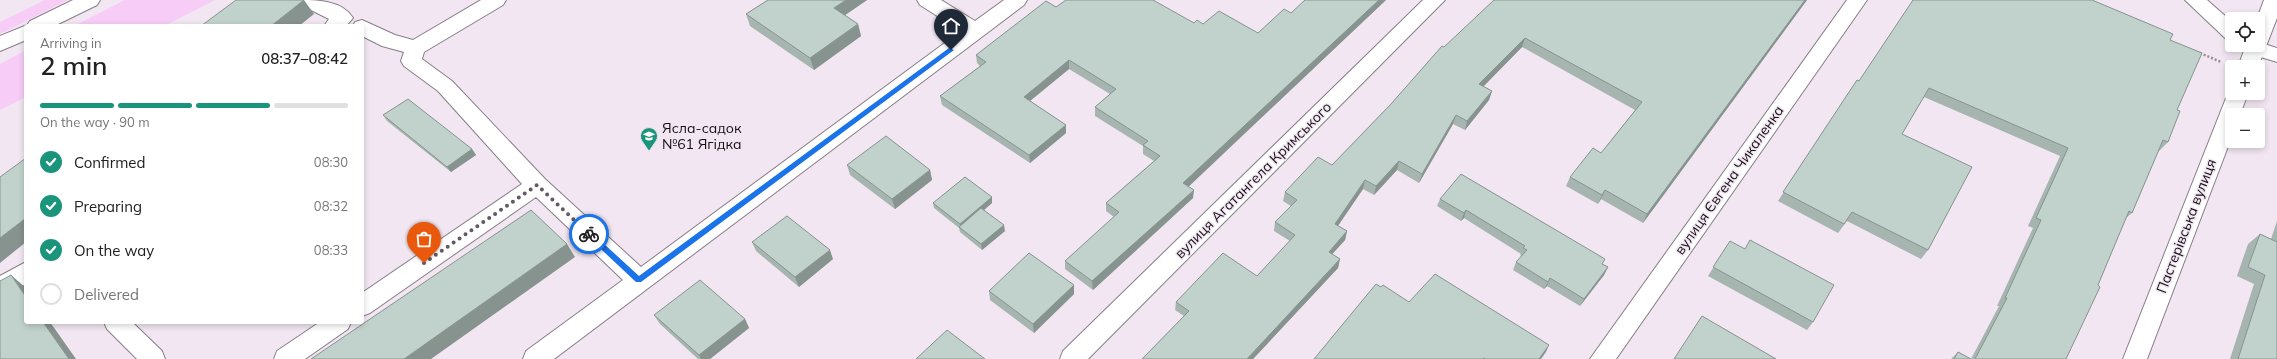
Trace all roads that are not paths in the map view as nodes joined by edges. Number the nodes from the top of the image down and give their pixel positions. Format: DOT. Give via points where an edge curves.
graph roads {
  1 [pos="90,0"];
  2 [pos="308,0"];
  3 [pos="496,0"];
  4 [pos="927,0"];
  5 [pos="1017,0"];
  6 [pos="1435,0"];
  7 [pos="1857,0"];
  8 [pos="2195,0"];
  9 [pos="2274,0"];
  10 [pos="2265,21"];
  11 [pos="345,23"];
  12 [pos="41,24"];
  13 [pos="2225,26"];
  14 [pos="364,28"];
  15 [pos="976,31"];
  16 [pos="24,33"];
  17 [pos="0,44"];
  18 [pos="416,48"];
  19 [pos="2265,50"];
  20 [pos="2277,55"];
  21 [pos="2235,100"];
  22 [pos="537,185"];
  23 [pos="24,273"];
  24 [pos="639,280"];
  25 [pos="0,288"];
  26 [pos="364,305"];
  27 [pos="118,324"];
  28 [pos="336,324"];
  29 [pos="153,359"];
  30 [pos="286,359"];
  31 [pos="535,359"];
  32 [pos="1072,359"];
  33 [pos="1602,359"];
  34 [pos="2135,359"];
  1 -- 12 [label="street"];
  2 -- 11 [label="street"];
  3 -- 18 [label="street"];
  4 -- 15 [label="street"];
  5 -- 15 [label="street"];
  6 -- 32 [label="street, вулиця Агатангела Кримського"];
  7 -- 33 [label="street, вулиця Євгена Чикаленка"];
  8 -- 13 [label="street"];
  9 -- 10 [label="street"];
  14 -- 18 [label="street" via="389,40"];
  15 -- 24 [label="street"];
  16 -- 17 [label="street"];
  18 -- 22 [label="street" via="411,61 445,86"];
  19 -- 20 [label="street"];
  21 -- 34 [label="street, Пастерівська вулиця"];
  22 -- 24 [label="street"];
  22 -- 26 [label="street"];
  23 -- 25 [label="street"];
  24 -- 31 [label="street"];
  27 -- 29 [label="street"];
  28 -- 30 [label="street"];
}
